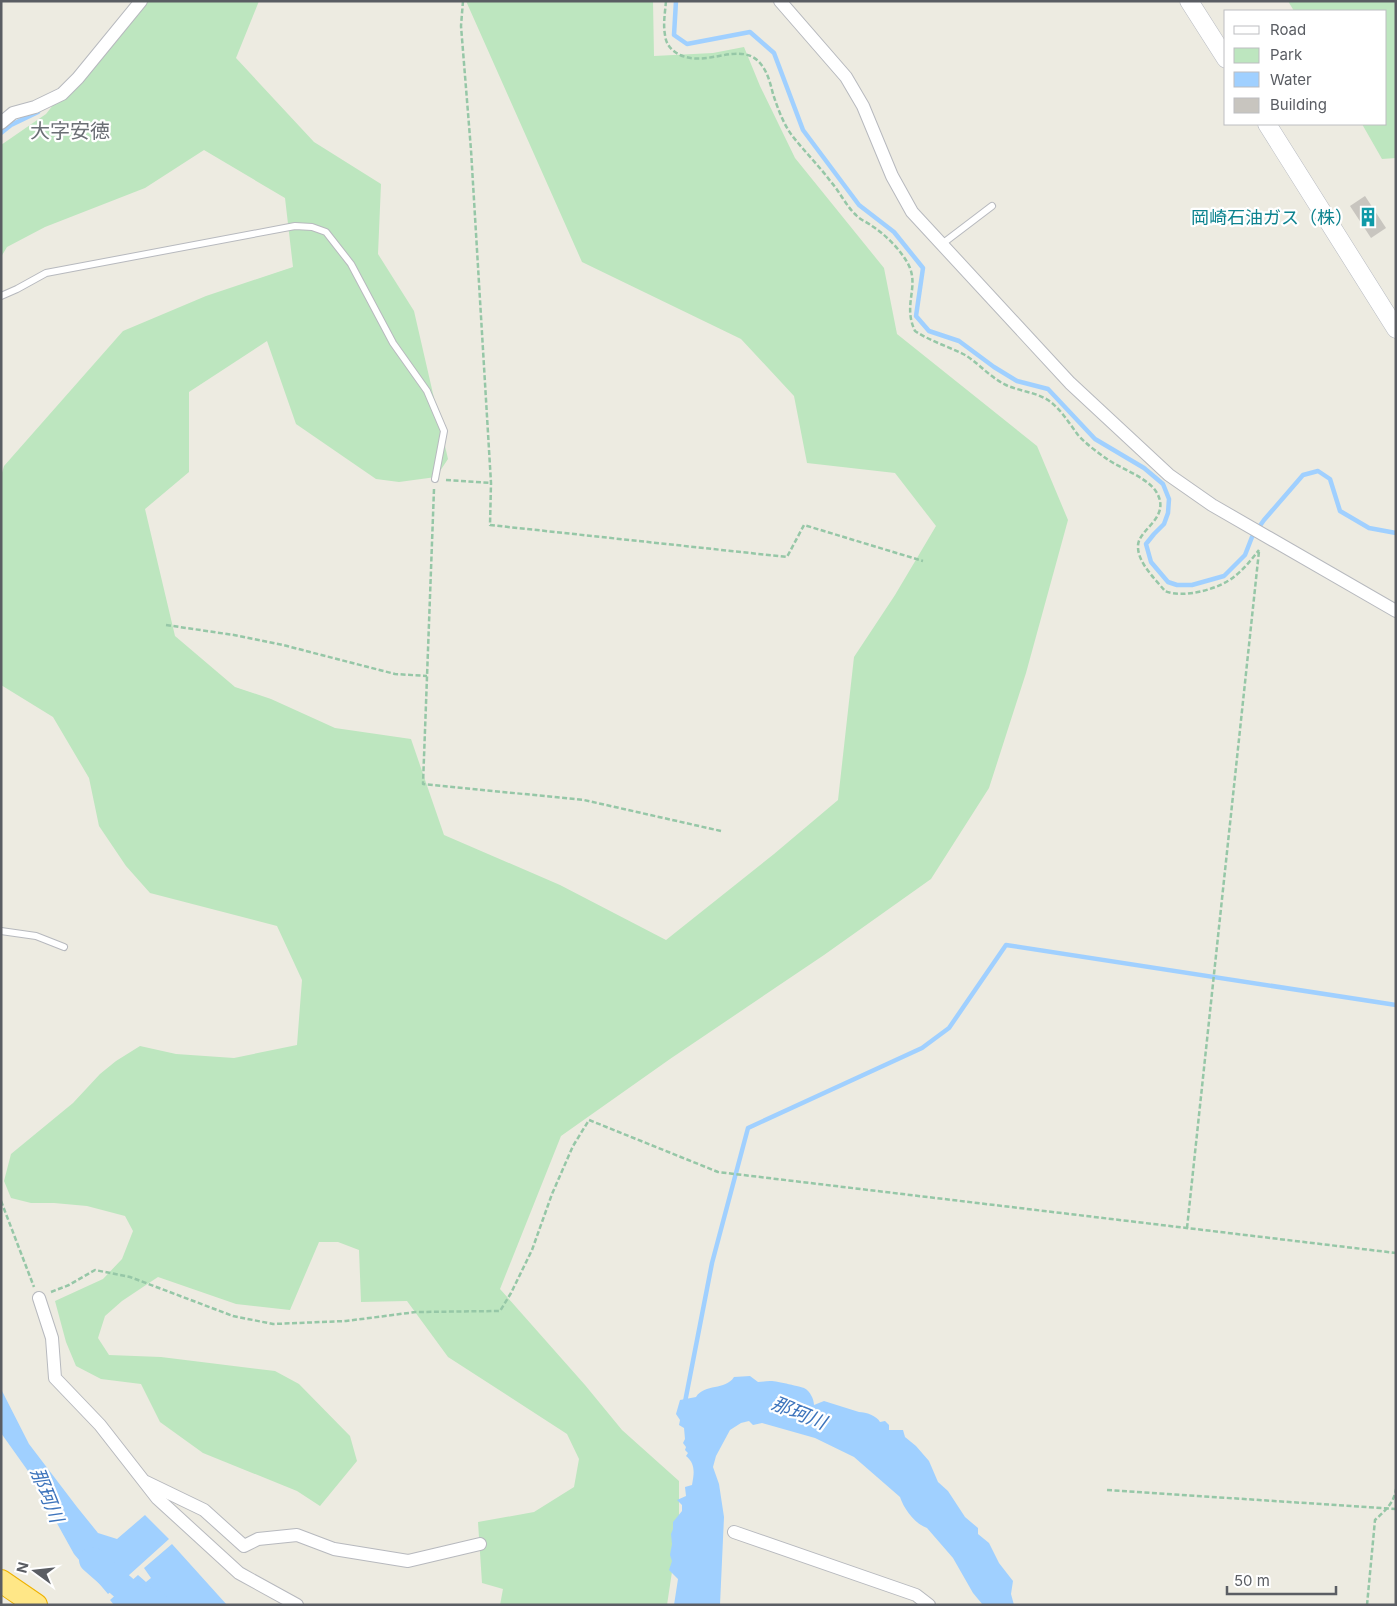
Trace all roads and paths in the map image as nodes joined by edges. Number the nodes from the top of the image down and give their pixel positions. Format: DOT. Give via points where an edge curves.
graph roads {
  1 [pos="141,1"];
  2 [pos="463,1"];
  3 [pos="666,1"];
  4 [pos="780,1"];
  5 [pos="1190,1"];
  6 [pos="1224,56"];
  7 [pos="1,123"];
  8 [pos="1267,125"];
  9 [pos="992,206"];
  10 [pos="942,244"];
  11 [pos="1,296"];
  12 [pos="1396,329"];
  13 [pos="435,480"];
  14 [pos="492,483"];
  15 [pos="1263,534"];
  16 [pos="1259,550"];
  17 [pos="923,561"];
  18 [pos="1396,611"];
  19 [pos="166,625"];
  20 [pos="427,676"];
  21 [pos="721,831"];
  22 [pos="1,931"];
  23 [pos="64,947"];
  24 [pos="1,1201"];
  25 [pos="1187,1228"];
  26 [pos="1396,1253"];
  27 [pos="38,1298"];
  28 [pos="142,1479"];
  29 [pos="1396,1489"];
  30 [pos="1107,1490"];
  31 [pos="1388,1508"];
  32 [pos="1396,1509"];
  33 [pos="734,1532"];
  34 [pos="480,1544"];
  35 [pos="1,1581"];
  36 [pos="36,1605"];
  37 [pos="297,1605"];
  38 [pos="929,1605"];
  39 [pos="1367,1605"];
  1 -- 7 [label="street" via="62,94 35,108 14,113"];
  2 -- 14 [label="path" via="461,26"];
  3 -- 16 [label="path" via="665,36 673,52 702,60 738,53 751,56 761,64 784,122 795,140 854,214 882,233 909,267 912,285 909,314 915,331 963,354 1007,386 1048,400 1085,442 1153,488 1159,499 1158,515 1140,538 1137,548 1143,562 1165,591 1185,594 1226,582 1234,578"];
  4 -- 10 [label="street" via="846,77 863,106 892,176 912,212"];
  5 -- 6 [label="main road"];
  8 -- 12 [label="main road"];
  9 -- 10 [label="lane"];
  10 -- 15 [label="street" via="1070,384 1121,432 1169,475 1212,505"];
  11 -- 13 [label="lane" via="46,273 94,263 295,226 326,232 351,264 393,344 427,391 444,430"];
  13 -- 14 [label="path"];
  13 -- 20 [label="path"];
  14 -- 17 [label="path" via="490,525 787,556 804,525"];
  15 -- 16 [label="path"];
  15 -- 18 [label="street"];
  16 -- 25 [label="path"];
  19 -- 20 [label="path" via="283,645 395,674"];
  20 -- 21 [label="path" via="423,784 584,800"];
  22 -- 23 [label="lane" via="36,936"];
  24 -- 27 [label="path"];
  25 -- 26 [label="path"];
  25 -- 27 [label="path" via="718,1172 588,1120 552,1194 532,1250 500,1311 416,1312 272,1324 233,1316 130,1277 95,1270"];
  27 -- 28 [label="street" via="52,1338 55,1378 100,1426"];
  28 -- 34 [label="street" via="204,1510 244,1546 258,1539 296,1535 334,1549 408,1561"];
  28 -- 37 [label="street" via="157,1498 239,1573"];
  29 -- 31 [label="path"];
  30 -- 31 [label="path"];
  31 -- 32 [label="path"];
  31 -- 39 [label="path" via="1375,1520"];
  33 -- 38 [label="street" via="916,1595"];
  35 -- 36 [label="highway"];
}
